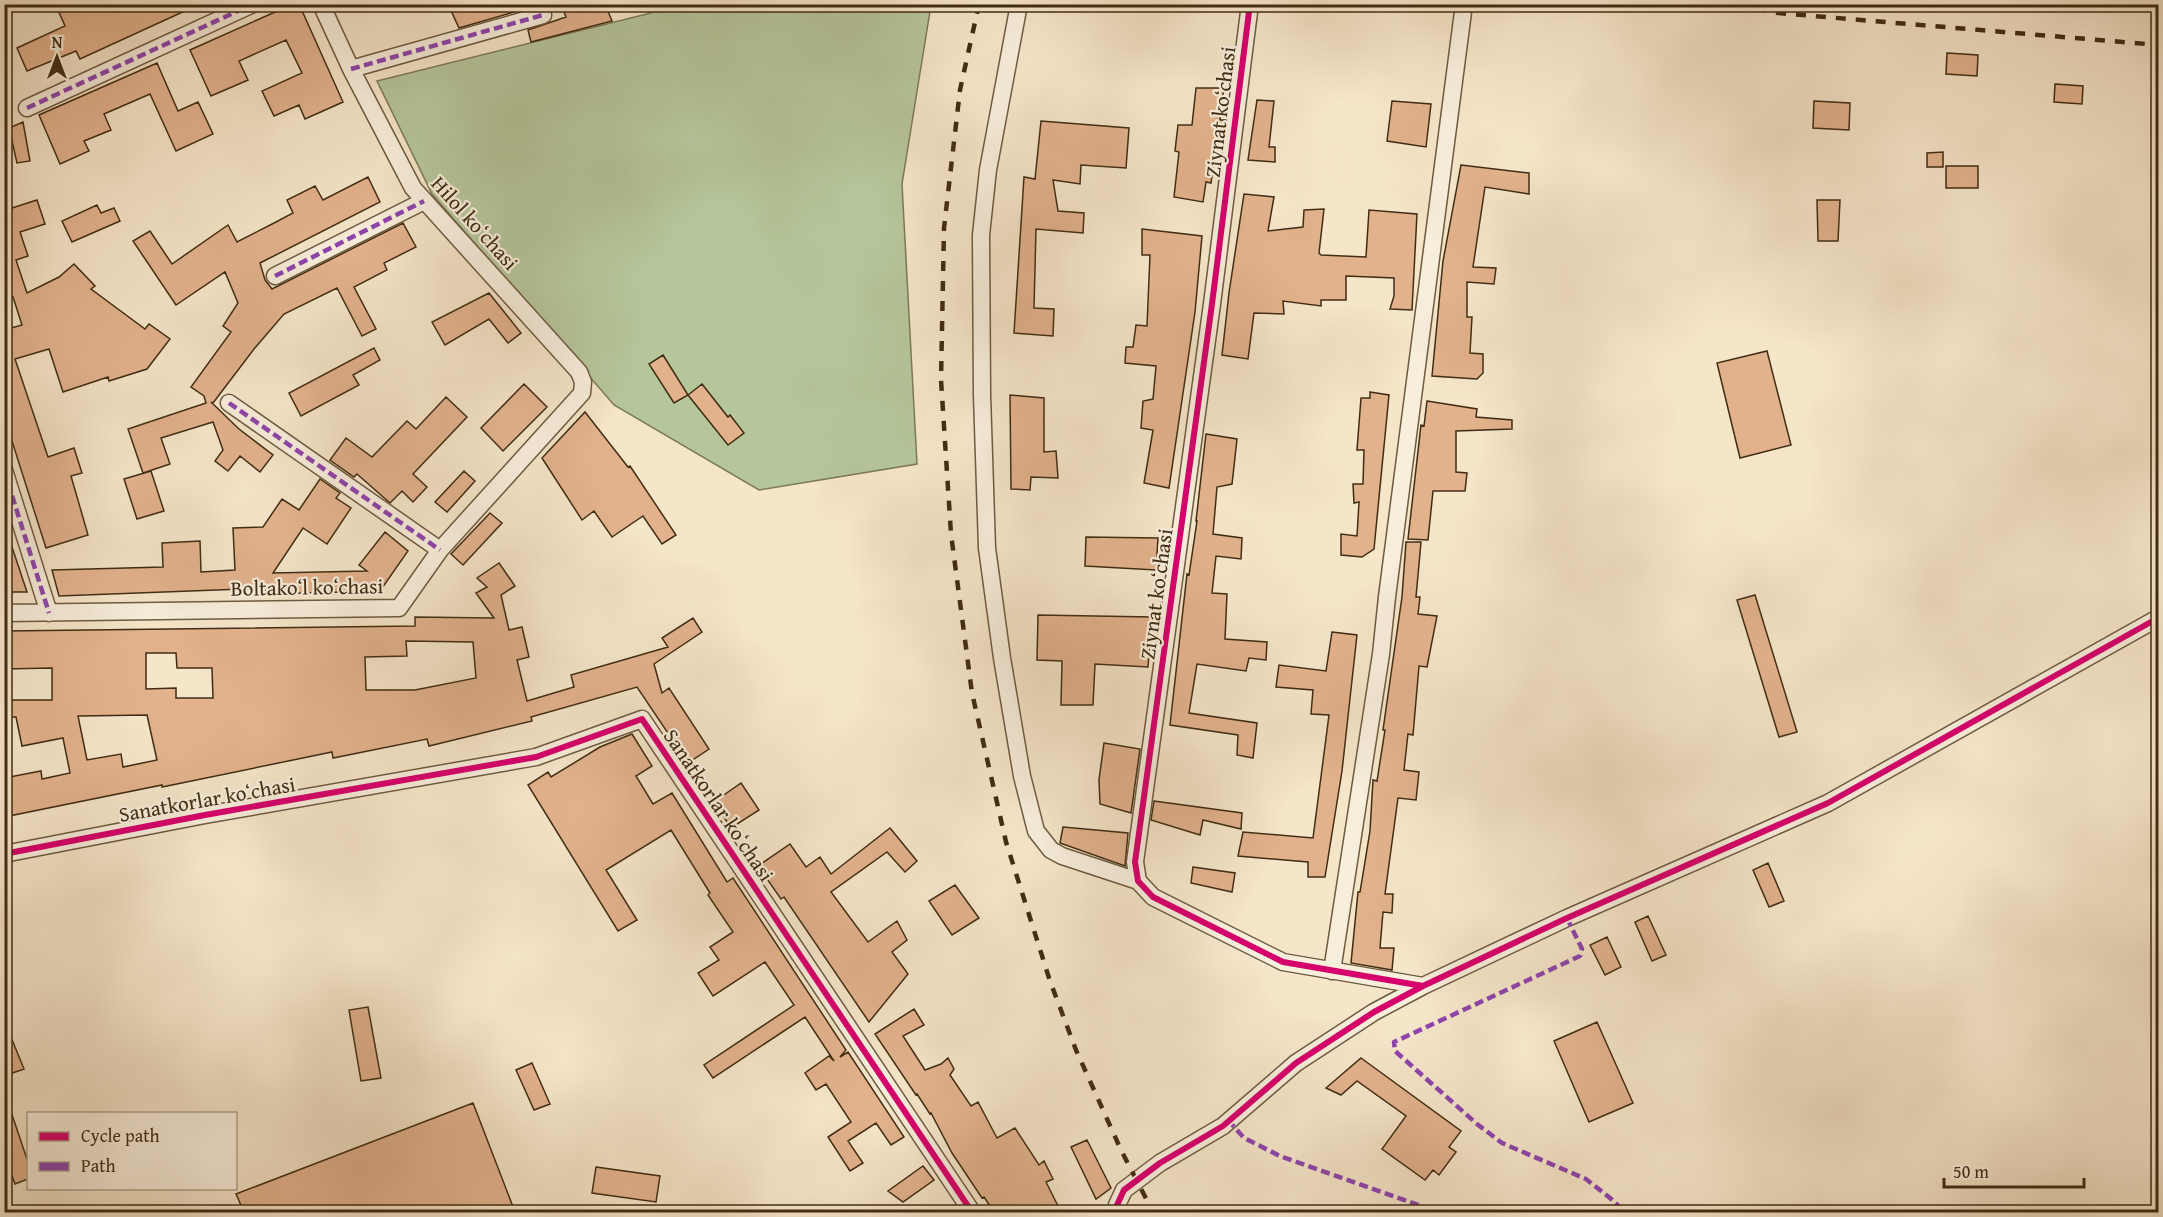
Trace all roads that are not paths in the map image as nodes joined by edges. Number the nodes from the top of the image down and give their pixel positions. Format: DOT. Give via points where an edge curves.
graph roads {
  1 [pos="253,4"];
  2 [pos="321,4"];
  3 [pos="538,4"];
  4 [pos="1019,4"];
  5 [pos="1250,4"];
  6 [pos="1464,4"];
  7 [pos="351,69"];
  8 [pos="27,108"];
  9 [pos="423,201"];
  10 [pos="275,276"];
  11 [pos="582,393"];
  12 [pos="229,404"];
  13 [pos="4,470"];
  14 [pos="440,550"];
  15 [pos="4,613"];
  16 [pos="49,613"];
  17 [pos="2158,618"];
  18 [pos="4,854"];
  19 [pos="1138,881"];
  20 [pos="1332,971"];
  21 [pos="1423,986"];
  22 [pos="972,1212"];
  23 [pos="1116,1212"];
  1 -- 8 [label="street"];
  2 -- 7 [label="street, Hilol koʻchasi"];
  3 -- 7 [label="street" via="543,15"];
  4 -- 19 [label="street" via="988,170 981,235 987,548 1000,647 1022,776 1036,831 1051,850 1062,856"];
  5 -- 19 [label="street, Ziynat koʻchasi" via="1135,862"];
  6 -- 20 [label="street" via="1381,654"];
  7 -- 9 [label="street, Hilol koʻchasi"];
  9 -- 10 [label="street"];
  9 -- 11 [label="street, Hilol koʻchasi" via="579,372 584,382"];
  11 -- 14 [label="street, Boltakoʻl koʻchasi"];
  12 -- 14 [label="street"];
  13 -- 16 [label="street"];
  14 -- 16 [label="street, Boltakoʻl koʻchasi" via="399,608"];
  15 -- 16 [label="street, Boltakoʻl koʻchasi"];
  17 -- 21 [label="street" via="1828,803"];
  18 -- 22 [label="street, Sanatkorlar koʻchasi" via="536,757 642,719"];
  19 -- 20 [label="street" via="1152,897 1283,962"];
  20 -- 21 [label="street"];
  21 -- 23 [label="street" via="1374,1012 1296,1063 1223,1126 1160,1163 1124,1190"];
}
